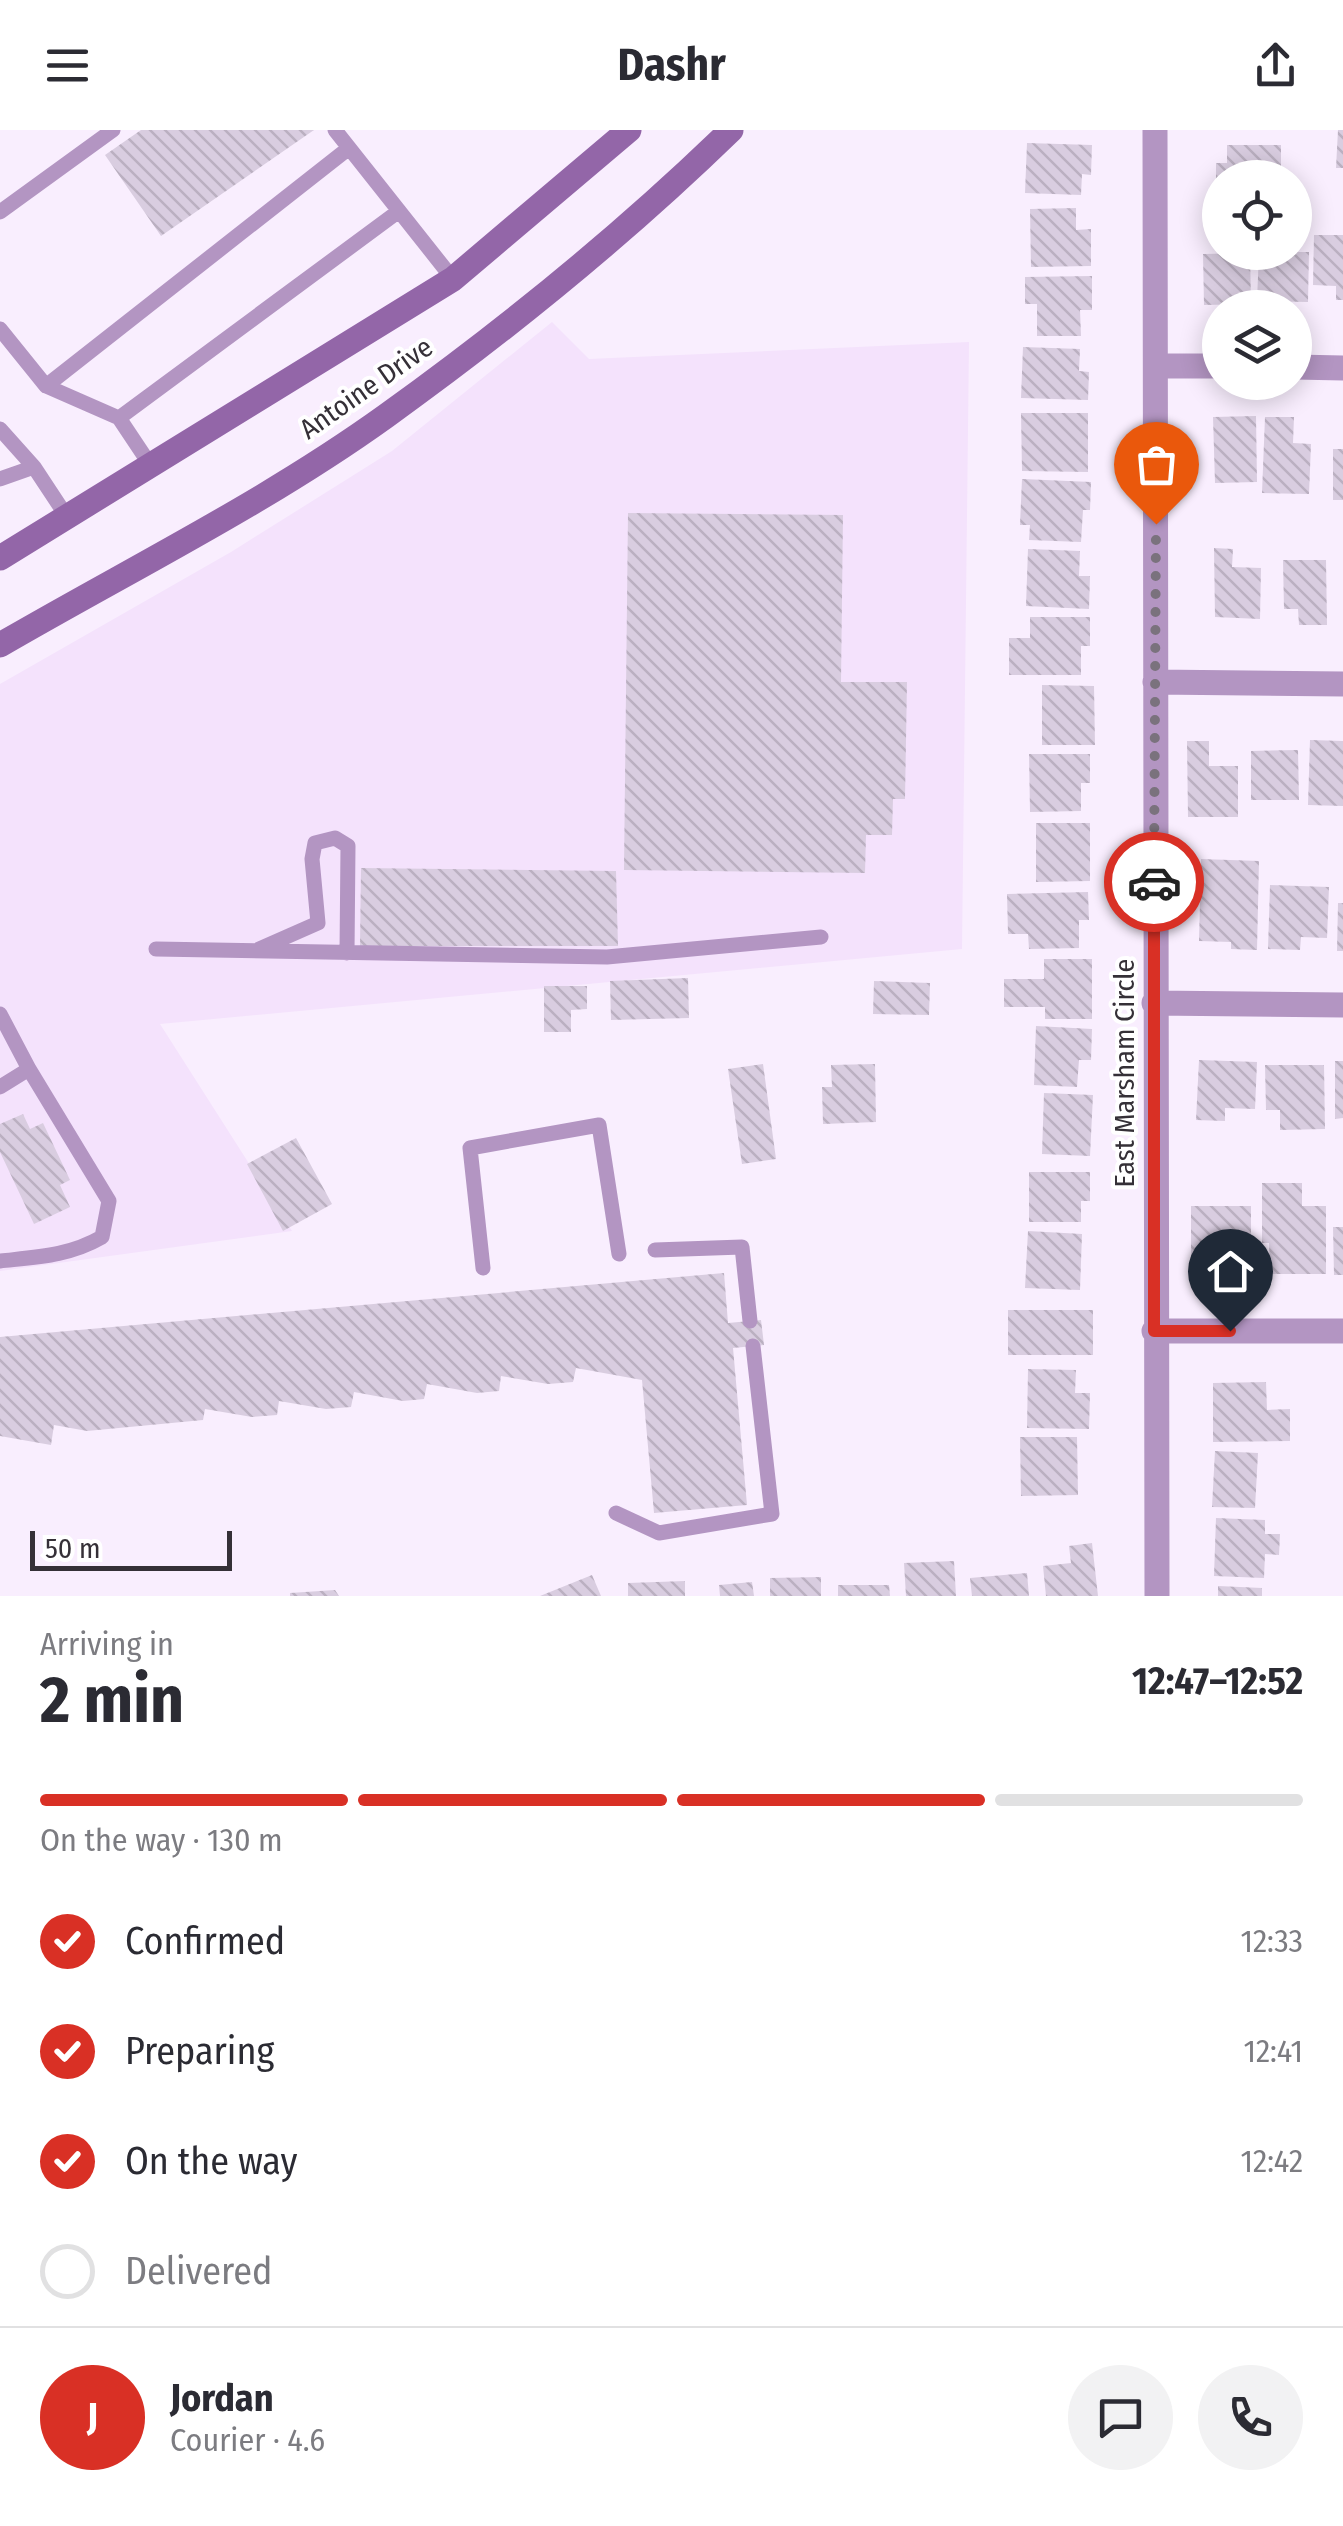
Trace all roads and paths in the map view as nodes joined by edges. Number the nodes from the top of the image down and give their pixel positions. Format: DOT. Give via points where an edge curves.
graph roads {
  1 [pos="113,130"];
  2 [pos="335,130"];
  3 [pos="629,130"];
  4 [pos="732,130"];
  5 [pos="1155,130"];
  6 [pos="350,148"];
  7 [pos="400,211"];
  8 [pos="0,212"];
  9 [pos="453,279"];
  10 [pos="0,329"];
  11 [pos="1157,366"];
  12 [pos="1202,366"];
  13 [pos="1312,367"];
  14 [pos="1343,368"];
  15 [pos="46,386"];
  16 [pos="119,418"];
  17 [pos="0,429"];
  18 [pos="151,466"];
  19 [pos="34,467"];
  20 [pos="0,479"];
  21 [pos="67,518"];
  22 [pos="0,558"];
  23 [pos="0,645"];
  24 [pos="1154,682"];
  25 [pos="1343,684"];
  26 [pos="822,937"];
  27 [pos="156,949"];
  28 [pos="255,951"];
  29 [pos="347,952"];
  30 [pos="1154,1003"];
  31 [pos="1343,1005"];
  32 [pos="0,1014"];
  33 [pos="29,1069"];
  34 [pos="0,1086"];
  35 [pos="655,1250"];
  36 [pos="619,1254"];
  37 [pos="3,1256"];
  38 [pos="484,1268"];
  39 [pos="750,1321"];
  40 [pos="1154,1331"];
  41 [pos="1343,1331"];
  42 [pos="753,1346"];
  43 [pos="616,1513"];
  44 [pos="1157,1596"];
  1 -- 8 [label="lane"];
  2 -- 6 [label="lane"];
  3 -- 9 [label="main road, Antoine Drive"];
  4 -- 23 [label="main road, Antoine Drive" via="579,268 384,417"];
  5 -- 11 [label="street, East Marsham Circle"];
  6 -- 7 [label="lane"];
  6 -- 15 [label="lane"];
  7 -- 9 [label="lane"];
  7 -- 16 [label="lane"];
  9 -- 18 [label="main road, Antoine Drive"];
  10 -- 15 [label="lane"];
  11 -- 12 [label="street"];
  11 -- 24 [label="street, East Marsham Circle"];
  13 -- 14 [label="street"];
  15 -- 16 [label="lane"];
  16 -- 18 [label="lane"];
  17 -- 19 [label="lane"];
  18 -- 21 [label="main road, Antoine Drive"];
  19 -- 20 [label="lane"];
  19 -- 21 [label="lane"];
  21 -- 22 [label="main road, Antoine Drive"];
  24 -- 25 [label="street"];
  24 -- 30 [label="street, East Marsham Circle"];
  26 -- 29 [label="lane" via="607,957"];
  27 -- 28 [label="lane"];
  28 -- 29 [label="lane"];
  28 -- 29 [label="lane" via="318,923 315,843 335,838 348,846"];
  30 -- 31 [label="street"];
  30 -- 40 [label="street, East Marsham Circle"];
  32 -- 33 [label="lane"];
  33 -- 34 [label="lane"];
  33 -- 37 [label="lane" via="109,1201 109,1215 102,1237 84,1247 61,1255"];
  35 -- 39 [label="lane" via="742,1247"];
  36 -- 38 [label="lane" via="599,1125 470,1148"];
  40 -- 41 [label="street"];
  40 -- 44 [label="street, East Marsham Circle"];
  42 -- 43 [label="lane" via="772,1514 660,1533"];
}
